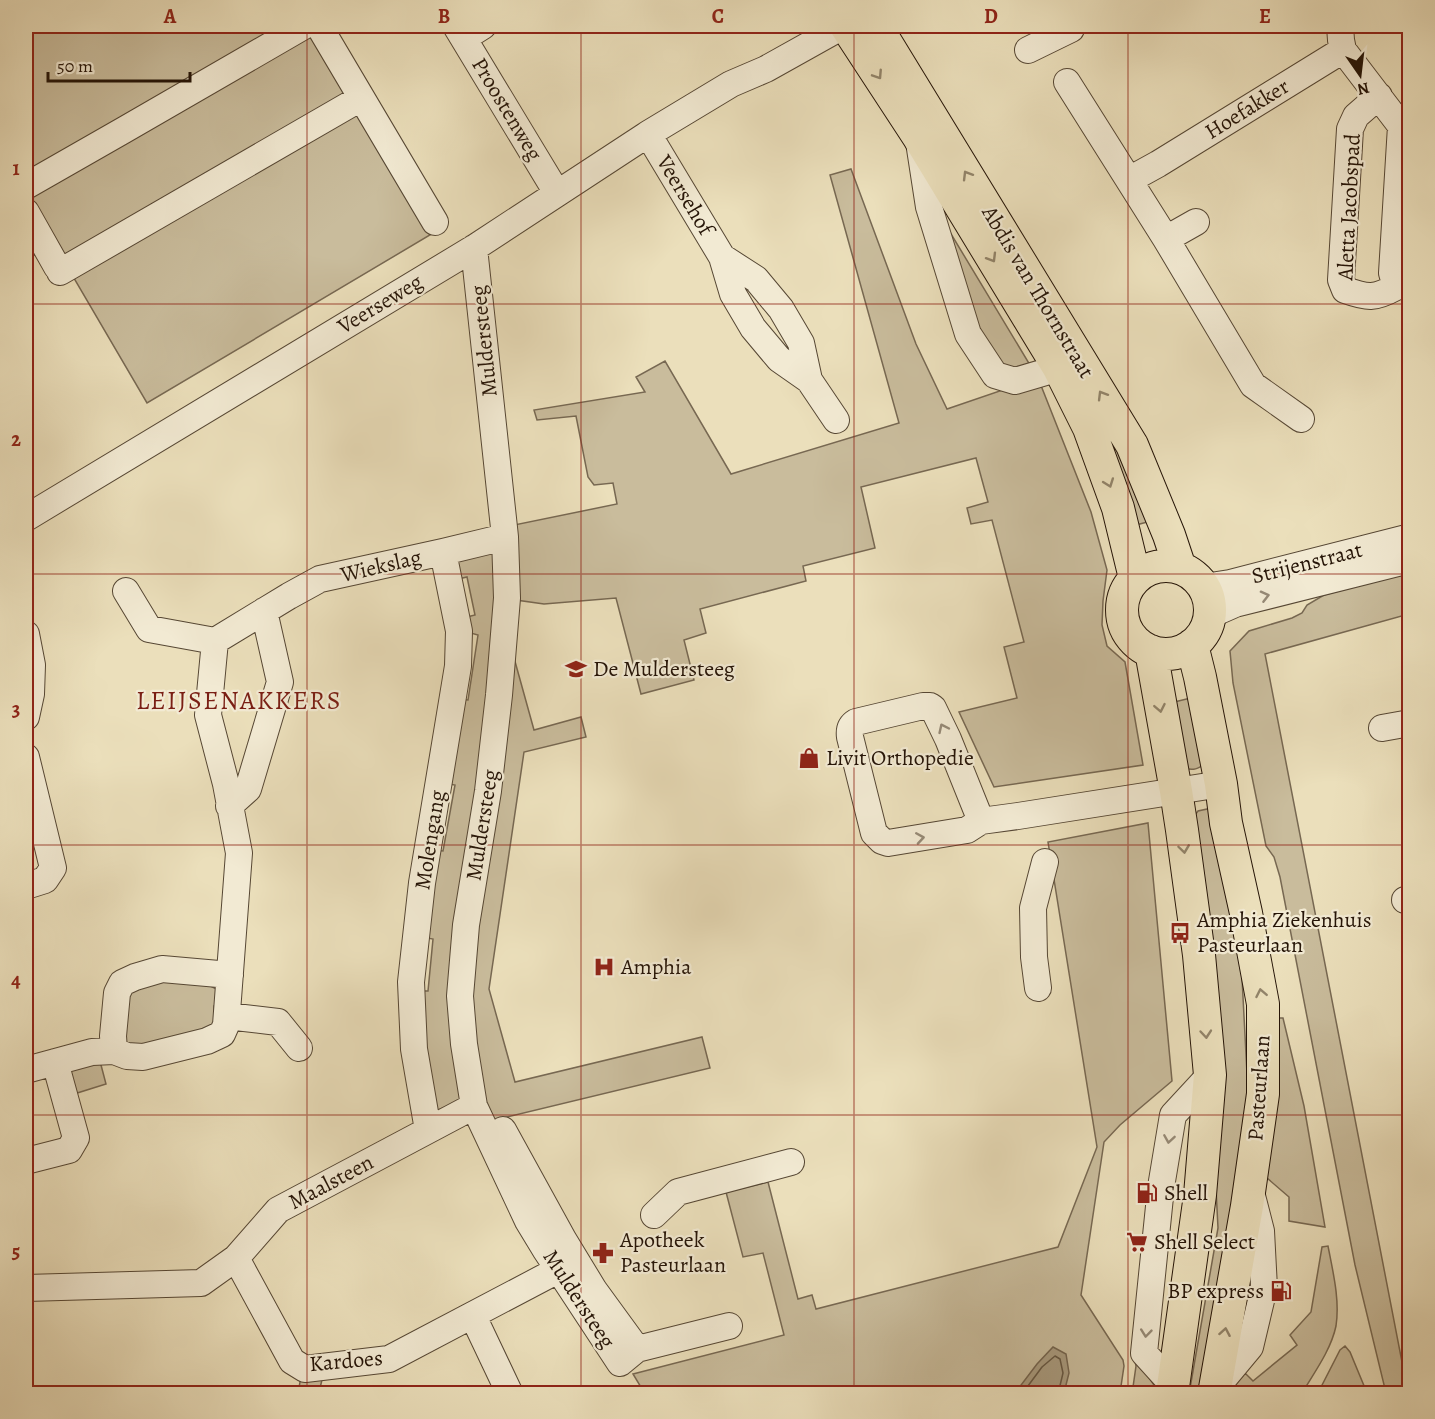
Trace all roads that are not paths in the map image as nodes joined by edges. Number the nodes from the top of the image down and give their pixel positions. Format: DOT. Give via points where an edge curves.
graph roads {
  1 [pos="304,26"];
  2 [pos="319,26"];
  3 [pos="810,26"];
  4 [pos="845,26"];
  5 [pos="876,26"];
  6 [pos="1070,26"];
  7 [pos="468,30"];
  8 [pos="1342,38"];
  9 [pos="1028,50"];
  10 [pos="1067,82"];
  11 [pos="731,84"];
  12 [pos="1379,96"];
  13 [pos="361,98"];
  14 [pos="648,134"];
  15 [pos="918,136"];
  16 [pos="1129,180"];
  17 [pos="26,186"];
  18 [pos="557,193"];
  19 [pos="26,212"];
  20 [pos="435,222"];
  21 [pos="1196,222"];
  22 [pos="1166,239"];
  23 [pos="474,248"];
  24 [pos="1403,290"];
  25 [pos="1059,368"];
  26 [pos="1301,419"];
  27 [pos="836,420"];
  28 [pos="26,518"];
  29 [pos="505,537"];
  30 [pos="1410,537"];
  31 [pos="443,552"];
  32 [pos="1410,560"];
  33 [pos="1135,578"];
  34 [pos="1198,590"];
  35 [pos="126,591"];
  36 [pos="264,611"];
  37 [pos="26,634"];
  38 [pos="215,641"];
  39 [pos="1192,645"];
  40 [pos="1151,651"];
  41 [pos="26,717"];
  42 [pos="1410,723"];
  43 [pos="1382,728"];
  44 [pos="26,757"];
  45 [pos="1221,784"];
  46 [pos="1176,791"];
  47 [pos="230,806"];
  48 [pos="981,821"];
  49 [pos="1045,862"];
  50 [pos="26,886"];
  51 [pos="230,975"];
  52 [pos="1044,986"];
  53 [pos="227,1016"];
  54 [pos="299,1048"];
  55 [pos="114,1051"];
  56 [pos="55,1062"];
  57 [pos="26,1070"];
  58 [pos="474,1106"];
  59 [pos="428,1130"];
  60 [pos="503,1130"];
  61 [pos="26,1161"];
  62 [pos="791,1162"];
  63 [pos="654,1215"];
  64 [pos="236,1258"];
  65 [pos="558,1270"];
  66 [pos="26,1288"];
  67 [pos="473,1316"];
  68 [pos="729,1326"];
  69 [pos="629,1356"];
  70 [pos="1173,1390"];
  71 [pos="1214,1391"];
  72 [pos="510,1394"];
  1 -- 17 [label="street"];
  2 -- 13 [label="street"];
  3 -- 11 [label="street, Veerseweg" via="759,57"];
  4 -- 11 [label="street, Veerseweg"];
  4 -- 15 [label="main road, Abdis van Thornstraat, one-way"];
  34 -- 5 [label="main road, Abdis van Thornstraat, one-way" via="1169,535 1132,445"];
  6 -- 9 [label="street" via="1071,29"];
  7 -- 18 [label="street, Proostenweg"];
  8 -- 12 [label="street, Aletta Jacobspad"];
  8 -- 16 [label="street, Hoefakker"];
  10 -- 16 [label="street"];
  11 -- 14 [label="street, Veerseweg"];
  12 -- 24 [label="street, Aletta Jacobspad" via="1401,126 1392,273"];
  12 -- 24 [label="street, Aletta Jacobspad" via="1356,116 1350,129 1341,280 1345,290 1364,297"];
  13 -- 19 [label="street" via="58,269"];
  13 -- 20 [label="street"];
  14 -- 18 [label="street, Veerseweg"];
  14 -- 27 [label="street, Veersehof" via="722,257 733,294 753,328 779,359 809,380"];
  15 -- 25 [label="main road, Abdis van Thornstraat, one-way"];
  15 -- 25 [label="street, Abdis van Thornstraat" via="929,207 968,334 995,375 1015,381"];
  16 -- 22 [label="street"];
  18 -- 23 [label="street, Veerseweg"];
  21 -- 22 [label="street"];
  22 -- 26 [label="street" via="1253,385"];
  23 -- 28 [label="street, Veerseweg"];
  23 -- 29 [label="street, Muldersteeg"];
  25 -- 33 [label="main road, Abdis van Thornstraat, one-way" via="1089,428 1119,508"];
  29 -- 31 [label="street, Wiekslag"];
  29 -- 58 [label="street, Muldersteeg" via="507,598 499,695 466,925 460,996"];
  30 -- 34 [label="street, Strijenstraat"];
  31 -- 36 [label="street, Wiekslag" via="320,579"];
  31 -- 59 [label="street, Molengang" via="459,631 458,666 422,883 411,982 414,1049"];
  34 -- 32 [label="street, Strijenstraat, one-way" via="1235,604"];
  33 -- 34 [label="main road" via="1148,569 1164,566"];
  33 -- 40 [label="main road" via="1126,590 1123,619 1138,644"];
  34 -- 39 [label="main road" via="1207,626"];
  35 -- 38 [label="street" via="149,629"];
  36 -- 38 [label="street, Wiekslag"];
  36 -- 47 [label="street" via="280,682 248,789"];
  37 -- 41 [label="street" via="32,665"];
  38 -- 47 [label="street" via="208,715"];
  39 -- 40 [label="main road" via="1179,651"];
  39 -- 45 [label="main road, Pasteurlaan"];
  40 -- 46 [label="main road, one-way"];
  42 -- 43 [label="street"];
  44 -- 50 [label="street" via="53,868 45,880"];
  45 -- 46 [label="street"];
  71 -- 45 [label="main road, Pasteurlaan, one-way" via="1263,1094 1263,1004"];
  46 -- 48 [label="street"];
  46 -- 70 [label="main road, one-way" via="1199,955 1210,1075 1200,1195"];
  47 -- 51 [label="street" via="239,853"];
  48 -- 48 [label="street, one-way" via="933,708 922,706 853,724 850,737 877,838 888,843 967,830"];
  49 -- 52 [label="street" via="1040,907 1046,955"];
  51 -- 53 [label="street"];
  51 -- 55 [label="street" via="162,969 122,983 117,993"];
  53 -- 54 [label="street" via="278,1022"];
  53 -- 55 [label="street" via="222,1034 207,1041 143,1057"];
  55 -- 56 [label="street" via="92,1052"];
  56 -- 57 [label="street"];
  56 -- 61 [label="street" via="76,1138 69,1150"];
  58 -- 59 [label="street, Maalsteen"];
  58 -- 65 [label="street, Muldersteeg" via="528,1221"];
  59 -- 64 [label="street, Maalsteen" via="278,1210"];
  60 -- 69 [label="street"];
  62 -- 63 [label="street" via="678,1192"];
  64 -- 66 [label="street, Maalsteen" via="201,1283"];
  64 -- 67 [label="street, Kardoes" via="292,1361 305,1369 389,1359"];
  65 -- 67 [label="street, Kardoes"];
  65 -- 69 [label="street, Muldersteeg"];
  67 -- 72 [label="street"];
  68 -- 69 [label="street"];
}
